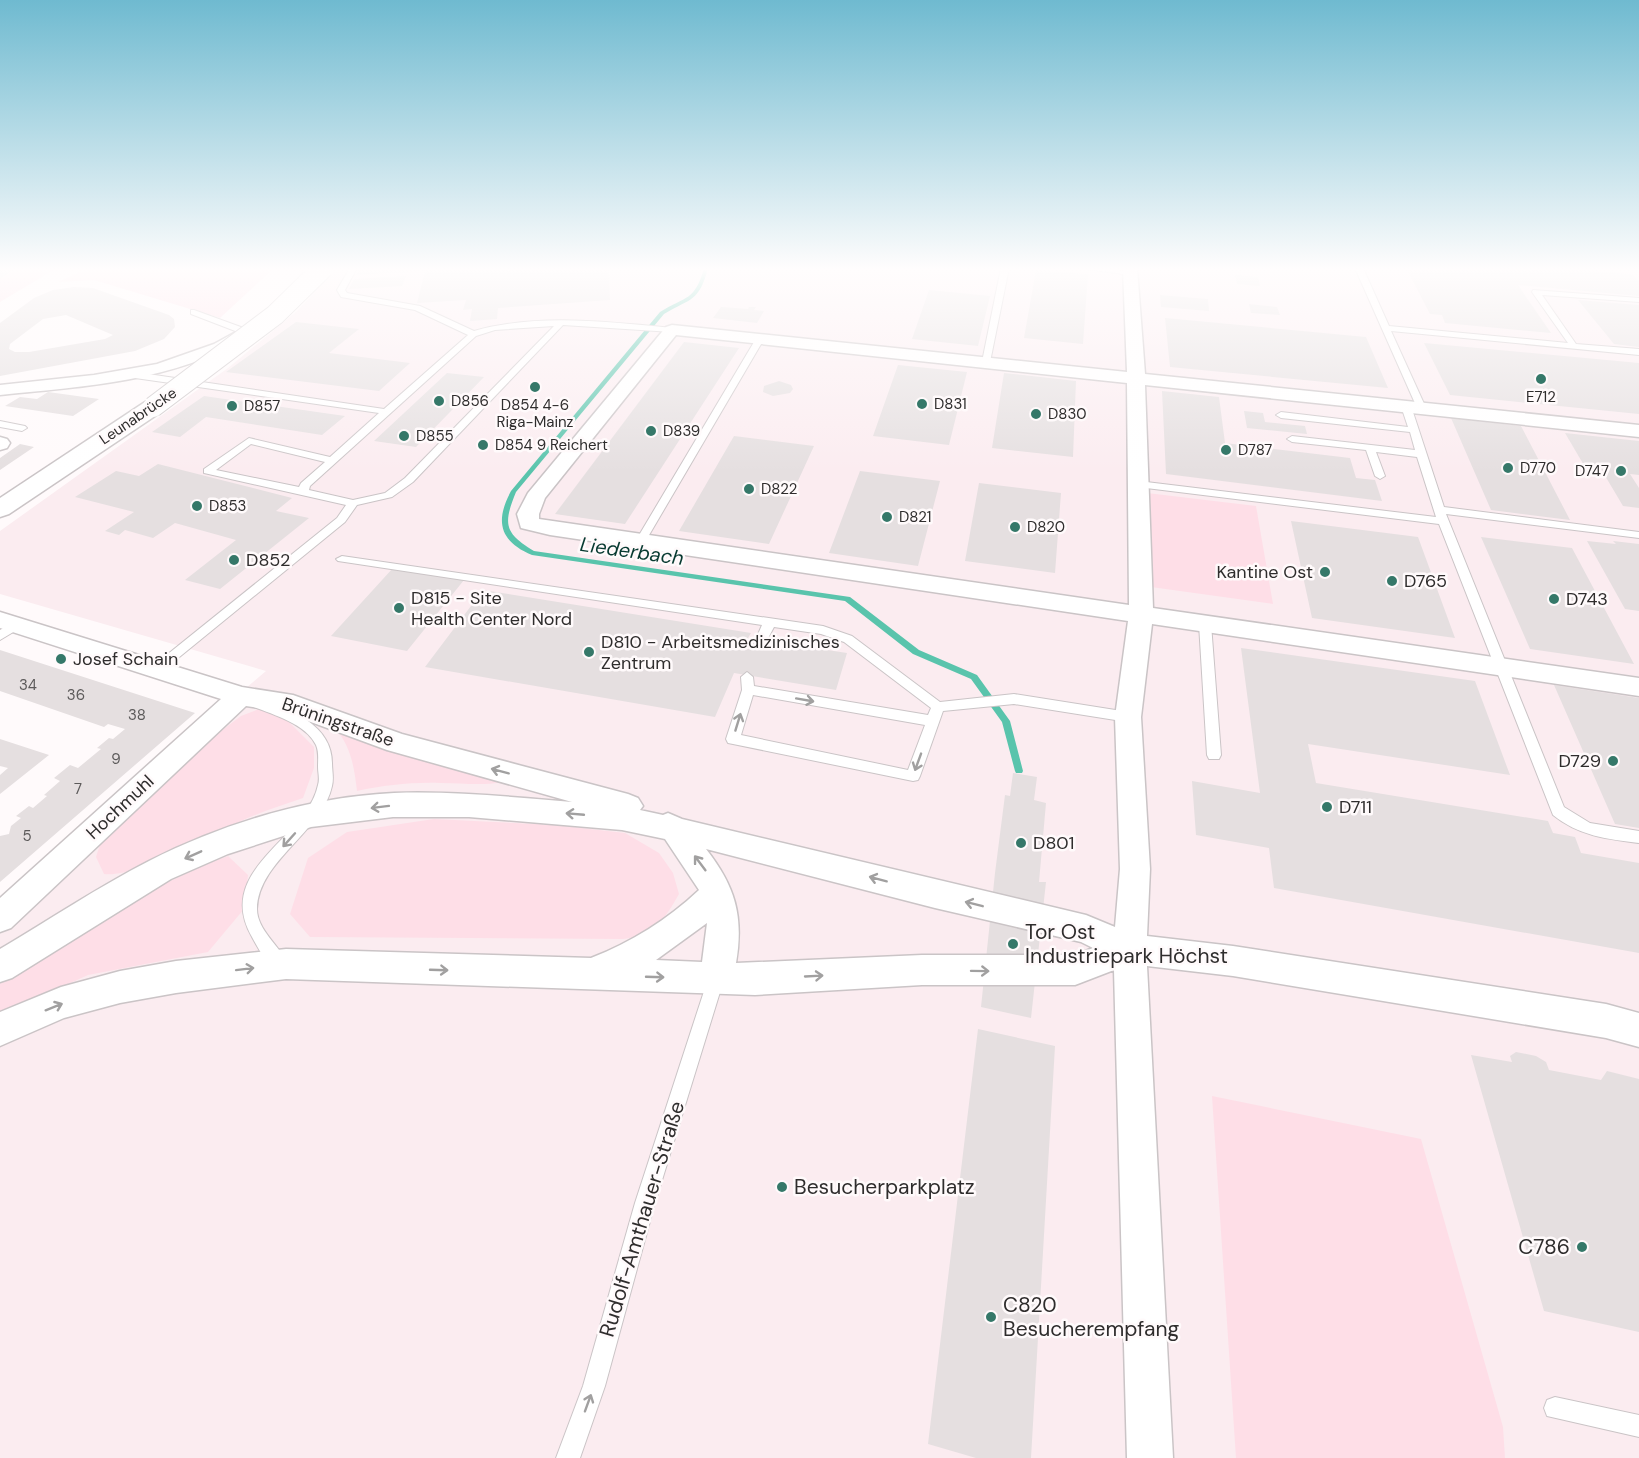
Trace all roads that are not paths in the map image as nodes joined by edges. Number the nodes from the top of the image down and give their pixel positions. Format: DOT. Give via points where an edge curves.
graph roads {
  1 [pos="227,336"];
  2 [pos="238,336"];
  3 [pos="244,336"];
  4 [pos="471,336"];
  5 [pos="548,336"];
  6 [pos="667,336"];
  7 [pos="731,336"];
  8 [pos="991,336"];
  9 [pos="1134,336"];
  10 [pos="1388,336"];
  11 [pos="1469,336"];
  12 [pos="1567,336"];
  13 [pos="760,339"];
  14 [pos="1574,346"];
  15 [pos="1639,352"];
  16 [pos="986,362"];
  17 [pos="128,374"];
  18 [pos="1136,378"];
  19 [pos="0,390"];
  20 [pos="143,405"];
  21 [pos="1413,407"];
  22 [pos="388,412"];
  23 [pos="1281,415"];
  24 [pos="0,424"];
  25 [pos="22,428"];
  26 [pos="1413,430"];
  27 [pos="1639,431"];
  28 [pos="1292,439"];
  29 [pos="1370,448"];
  30 [pos="1421,454"];
  31 [pos="333,461"];
  32 [pos="1380,476"];
  33 [pos="1138,484"];
  34 [pos="0,489"];
  35 [pos="304,491"];
  36 [pos="353,503"];
  37 [pos="0,509"];
  38 [pos="1441,515"];
  39 [pos="1639,535"];
  40 [pos="640,542"];
  41 [pos="342,559"];
  42 [pos="1141,615"];
  43 [pos="770,621"];
  44 [pos="1205,624"];
  45 [pos="5,627"];
  46 [pos="762,639"];
  47 [pos="1503,667"];
  48 [pos="158,669"];
  49 [pos="1639,687"];
  50 [pos="241,696"];
  51 [pos="938,707"];
  52 [pos="1128,717"];
  53 [pos="933,722"];
  54 [pos="1214,756"];
  55 [pos="311,815"];
  56 [pos="674,829"];
  57 [pos="1639,837"];
  58 [pos="715,895"];
  59 [pos="0,918"];
  60 [pos="1130,949"];
  61 [pos="280,964"];
  62 [pos="0,967"];
  63 [pos="588,975"];
  64 [pos="716,979"];
  65 [pos="0,1029"];
  66 [pos="1639,1030"];
  67 [pos="1555,1408"];
  68 [pos="1639,1426"];
  69 [pos="568,1458"];
  70 [pos="1150,1458"];
  1 -- 20 [label="main road, Leunabrücke"];
  2 -- 17 [label="street" via="206,353"];
  3 -- 20 [label="main road, Leunabrücke, bridge"];
  4 -- 22 [label="lane"];
  5 -- 36 [label="lane" via="409,480 388,495"];
  6 -- 40 [label="street" via="535,497 528,514 529,523 550,529"];
  7 -- 13 [label="street"];
  8 -- 16 [label="lane"];
  9 -- 18 [label="street"];
  10 -- 21 [label="lane"];
  11 -- 14 [label="lane"];
  12 -- 14 [label="lane"];
  13 -- 16 [label="street"];
  13 -- 40 [label="lane"];
  14 -- 15 [label="lane"];
  16 -- 18 [label="street"];
  17 -- 19 [label="street"];
  17 -- 22 [label="lane"];
  18 -- 21 [label="street"];
  18 -- 33 [label="street"];
  20 -- 34 [label="main road, Leunabrücke"];
  20 -- 37 [label="main road, Leunabrücke"];
  21 -- 26 [label="lane"];
  21 -- 27 [label="street"];
  22 -- 31 [label="lane"];
  23 -- 26 [label="lane"];
  24 -- 25 [label="lane"];
  26 -- 30 [label="lane"];
  28 -- 29 [label="lane"];
  29 -- 30 [label="lane"];
  29 -- 32 [label="lane"];
  30 -- 38 [label="lane"];
  31 -- 35 [label="lane" via="305,484"];
  31 -- 35 [label="lane" via="249,441 208,471"];
  33 -- 38 [label="lane"];
  33 -- 42 [label="street"];
  35 -- 36 [label="lane"];
  36 -- 48 [label="lane" via="341,520"];
  38 -- 39 [label="lane"];
  38 -- 47 [label="lane"];
  40 -- 42 [label="street"];
  41 -- 43 [label="lane"];
  42 -- 44 [label="street"];
  42 -- 52 [label="street"];
  43 -- 46 [label="lane"];
  43 -- 51 [label="lane" via="823,630 848,639"];
  44 -- 47 [label="street"];
  44 -- 54 [label="lane"];
  45 -- 48 [label="street, Brüningstraße"];
  47 -- 49 [label="street"];
  47 -- 57 [label="lane" via="1558,812 1587,831"];
  48 -- 50 [label="street, Brüningstraße"];
  50 -- 55 [label="lane" via="301,721 323,744 325,789"];
  56 -- 50 [label="street, Brüningstraße, one-way" via="638,809 397,743 285,702"];
  50 -- 59 [label="street, Hochmuhl"];
  51 -- 52 [label="lane" via="1014,699"];
  51 -- 53 [label="lane"];
  52 -- 60 [label="street" via="1135,869"];
  53 -- 53 [label="lane, one-way" via="912,776 733,739 748,683"];
  56 -- 55 [label="street, one-way" via="622,818 469,805 393,805"];
  55 -- 61 [label="lane, one-way" via="257,882 249,910 257,931"];
  55 -- 62 [label="street, one-way" via="217,845 160,870"];
  58 -- 56 [label="street, one-way" via="708,874"];
  60 -- 56 [label="street, one-way" via="1086,929"];
  58 -- 63 [label="street" via="658,944"];
  58 -- 64 [label="street" via="724,927"];
  64 -- 60 [label="street, one-way" via="922,970 1076,970"];
  60 -- 66 [label="street" via="1245,963 1606,1021"];
  60 -- 70 [label="street"];
  61 -- 63 [label="street, one-way"];
  65 -- 61 [label="street, one-way" via="61,1003 120,987"];
  63 -- 64 [label="street, one-way"];
  69 -- 64 [label="lane, Rudolf-Amthauer-Straße, one-way" via="594,1386 609,1323"];
  67 -- 68 [label="lane"];
}
